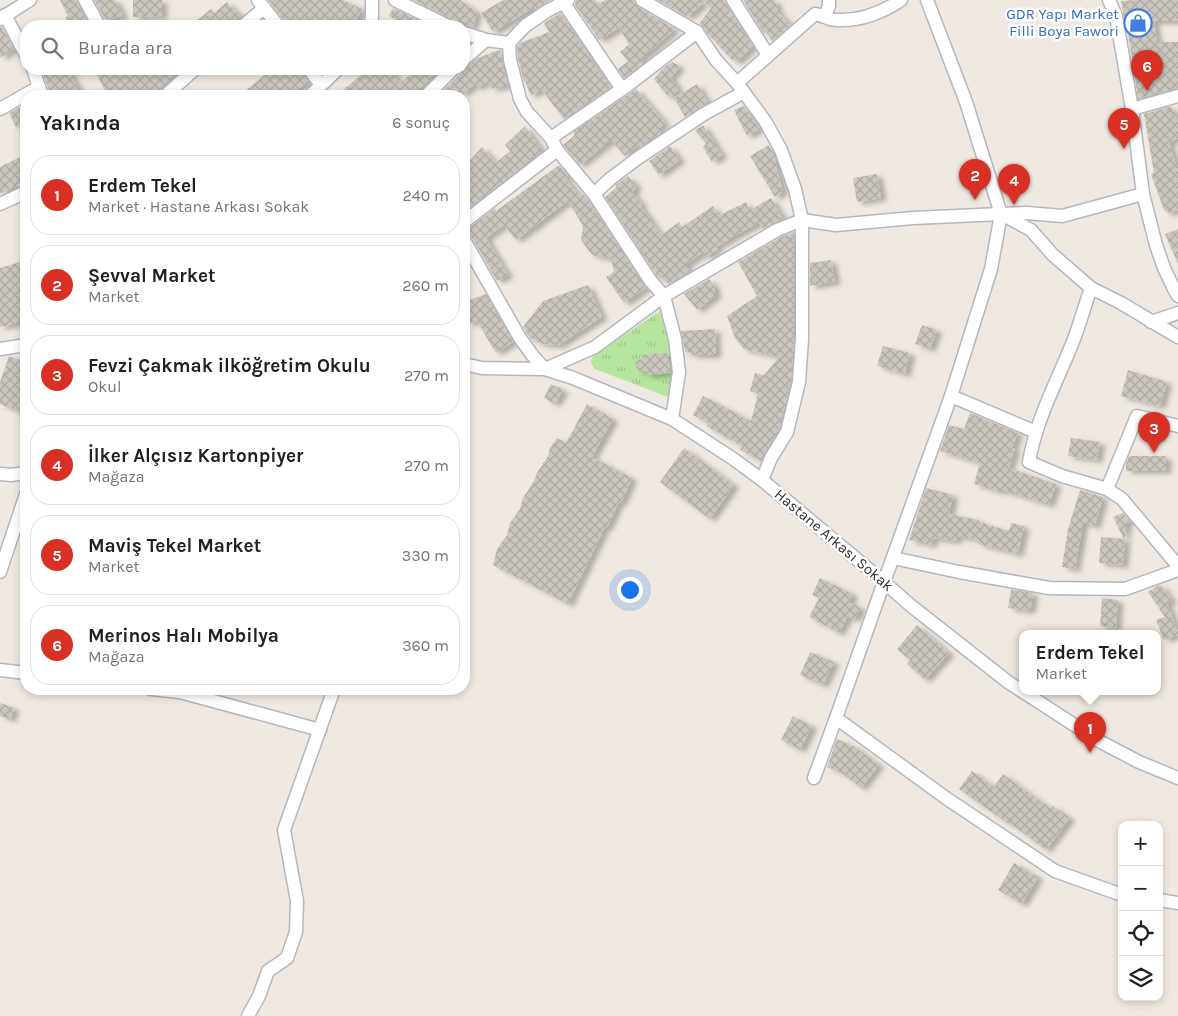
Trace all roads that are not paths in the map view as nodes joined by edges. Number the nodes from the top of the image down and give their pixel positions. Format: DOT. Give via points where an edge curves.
graph roads {
  1 [pos="30,0"];
  2 [pos="85,0"];
  3 [pos="372,0"];
  4 [pos="395,0"];
  5 [pos="642,0"];
  6 [pos="733,0"];
  7 [pos="829,0"];
  8 [pos="902,0"];
  9 [pos="927,0"];
  10 [pos="1110,0"];
  11 [pos="566,1"];
  12 [pos="261,4"];
  13 [pos="825,16"];
  14 [pos="2,17"];
  15 [pos="96,20"];
  16 [pos="248,20"];
  17 [pos="273,20"];
  18 [pos="370,20"];
  19 [pos="436,20"];
  20 [pos="697,32"];
  21 [pos="470,35"];
  22 [pos="486,40"];
  23 [pos="509,43"];
  24 [pos="20,46"];
  25 [pos="470,54"];
  26 [pos="768,55"];
  27 [pos="35,75"];
  28 [pos="189,75"];
  29 [pos="314,75"];
  30 [pos="332,75"];
  31 [pos="447,75"];
  32 [pos="322,85"];
  33 [pos="741,87"];
  34 [pos="622,89"];
  35 [pos="39,90"];
  36 [pos="172,90"];
  37 [pos="317,90"];
  38 [pos="432,90"];
  39 [pos="1178,96"];
  40 [pos="20,100"];
  41 [pos="0,109"];
  42 [pos="1132,109"];
  43 [pos="551,138"];
  44 [pos="557,150"];
  45 [pos="594,194"];
  46 [pos="1144,194"];
  47 [pos="20,195"];
  48 [pos="0,204"];
  49 [pos="1001,214"];
  50 [pos="470,217"];
  51 [pos="802,220"];
  52 [pos="470,250"];
  53 [pos="1091,288"];
  54 [pos="664,296"];
  55 [pos="1178,296"];
  56 [pos="1178,313"];
  57 [pos="1151,322"];
  58 [pos="1178,337"];
  59 [pos="20,346"];
  60 [pos="0,349"];
  61 [pos="470,365"];
  62 [pos="545,369"];
  63 [pos="951,396"];
  64 [pos="672,419"];
  65 [pos="1178,426"];
  66 [pos="1036,432"];
  67 [pos="0,474"];
  68 [pos="20,474"];
  69 [pos="762,480"];
  70 [pos="1107,489"];
  71 [pos="20,510"];
  72 [pos="3,556"];
  73 [pos="893,558"];
  74 [pos="1178,566"];
  75 [pos="1178,570"];
  76 [pos="0,572"];
  77 [pos="884,582"];
  78 [pos="0,670"];
  79 [pos="20,672"];
  80 [pos="1019,689"];
  81 [pos="191,695"];
  82 [pos="332,695"];
  83 [pos="1028,695"];
  84 [pos="836,718"];
  85 [pos="320,730"];
  86 [pos="814,778"];
  87 [pos="1178,778"];
  88 [pos="1118,894"];
  89 [pos="1163,900"];
  90 [pos="1178,902"];
  91 [pos="248,1016"];
  1 -- 14 [label="street"];
  2 -- 15 [label="street"];
  3 -- 18 [label="street"];
  4 -- 19 [label="street"];
  5 -- 20 [label="street"];
  6 -- 26 [label="street"];
  7 -- 13 [label="street"];
  8 -- 13 [label="street" via="860,19 831,20"];
  9 -- 49 [label="street" via="966,102"];
  10 -- 42 [label="street" via="1116,16"];
  11 -- 23 [label="street" via="525,26"];
  11 -- 34 [label="street"];
  12 -- 16 [label="street"];
  12 -- 17 [label="street"];
  13 -- 26 [label="street" via="815,14"];
  14 -- 24 [label="street"];
  20 -- 33 [label="street" via="716,60"];
  20 -- 34 [label="street"];
  21 -- 22 [label="street"];
  22 -- 23 [label="street"];
  22 -- 25 [label="street"];
  23 -- 43 [label="street" via="520,99 530,116"];
  26 -- 33 [label="street"];
  27 -- 35 [label="street"];
  28 -- 36 [label="street"];
  29 -- 32 [label="street"];
  30 -- 32 [label="street"];
  31 -- 38 [label="street"];
  32 -- 37 [label="street"];
  33 -- 45 [label="street" via="638,158"];
  33 -- 51 [label="street" via="766,121 781,150"];
  34 -- 43 [label="street"];
  39 -- 42 [label="street"];
  40 -- 41 [label="street"];
  42 -- 46 [label="street"];
  43 -- 44 [label="street"];
  44 -- 45 [label="street"];
  44 -- 50 [label="street"];
  45 -- 54 [label="street"];
  46 -- 49 [label="street" via="1062,216"];
  46 -- 55 [label="street" via="1156,245"];
  47 -- 48 [label="street"];
  49 -- 51 [label="street" via="836,225"];
  49 -- 53 [label="street" via="1031,230 1053,255"];
  49 -- 63 [label="street" via="991,269"];
  51 -- 54 [label="street" via="777,230"];
  51 -- 69 [label="street" via="799,382 787,432"];
  52 -- 62 [label="street" via="520,338"];
  53 -- 57 [label="street"];
  53 -- 66 [label="street" via="1074,340"];
  54 -- 62 [label="street" via="595,347"];
  54 -- 64 [label="street" via="679,372"];
  56 -- 57 [label="street"];
  57 -- 58 [label="street"];
  59 -- 60 [label="street"];
  61 -- 62 [label="street, Hastane Arkası Sokak"];
  62 -- 64 [label="street, Hastane Arkası Sokak"];
  63 -- 66 [label="street"];
  63 -- 73 [label="street"];
  64 -- 69 [label="street, Hastane Arkası Sokak"];
  65 -- 70 [label="street" via="1137,416"];
  66 -- 70 [label="street" via="1029,462"];
  67 -- 68 [label="street"];
  69 -- 77 [label="street, Hastane Arkası Sokak"];
  70 -- 74 [label="street" via="1122,499"];
  71 -- 72 [label="street"];
  72 -- 76 [label="street"];
  73 -- 75 [label="street" via="1049,588 1125,589"];
  73 -- 77 [label="street"];
  77 -- 80 [label="street, Hastane Arkası Sokak"];
  77 -- 84 [label="street"];
  78 -- 79 [label="street"];
  81 -- 85 [label="street"];
  82 -- 85 [label="street"];
  83 -- 87 [label="street, Hastane Arkası Sokak" via="1099,742"];
  84 -- 86 [label="street"];
  84 -- 88 [label="street" via="946,798 1055,871"];
  85 -- 91 [label="street" via="284,830 297,901 296,932 287,958 268,971"];
  89 -- 90 [label="street"];
}
